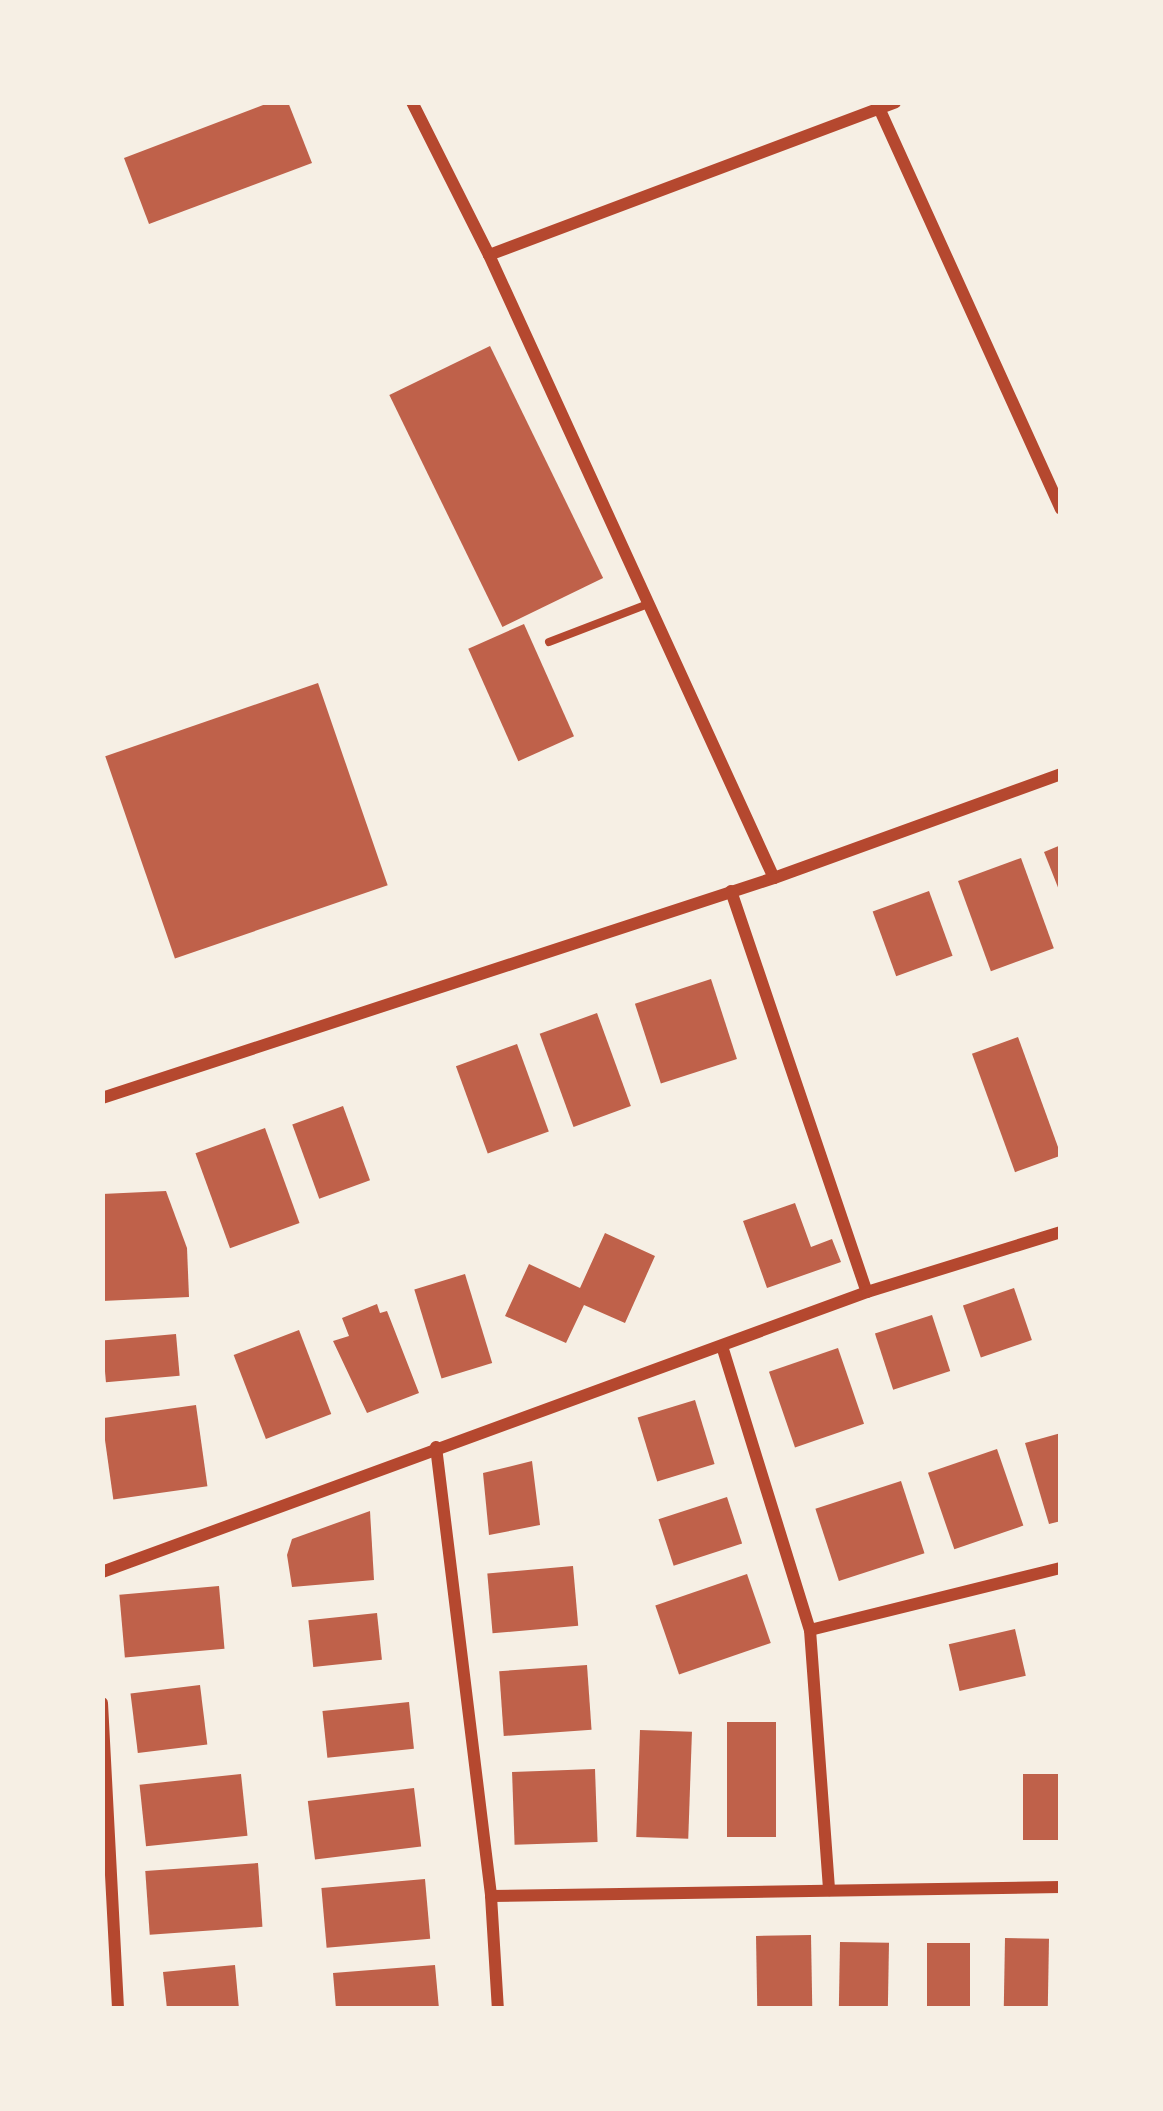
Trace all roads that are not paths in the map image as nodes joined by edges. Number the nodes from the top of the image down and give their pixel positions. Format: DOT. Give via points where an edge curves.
graph roads {
  1 [pos="412,102"];
  2 [pos="896,102"];
  3 [pos="879,108"];
  4 [pos="489,255"];
  5 [pos="1061,508"];
  6 [pos="648,604"];
  7 [pos="549,642"];
  8 [pos="1061,774"];
  9 [pos="774,878"];
  10 [pos="731,891"];
  11 [pos="102,1098"];
  12 [pos="1061,1232"];
  13 [pos="867,1292"];
  14 [pos="722,1346"];
  15 [pos="436,1447"];
  16 [pos="1061,1568"];
  17 [pos="102,1572"];
  18 [pos="810,1630"];
  19 [pos="102,1703"];
  20 [pos="1061,1886"];
  21 [pos="830,1890"];
  22 [pos="491,1896"];
  23 [pos="118,2009"];
  24 [pos="498,2009"];
  1 -- 4 [label="street"];
  2 -- 3 [label="street"];
  3 -- 4 [label="street"];
  3 -- 5 [label="street"];
  4 -- 6 [label="street"];
  6 -- 7 [label="lane"];
  6 -- 9 [label="street"];
  8 -- 9 [label="street"];
  9 -- 10 [label="street"];
  10 -- 11 [label="street"];
  10 -- 13 [label="street"];
  12 -- 13 [label="street"];
  13 -- 14 [label="street"];
  14 -- 15 [label="street"];
  14 -- 18 [label="street"];
  15 -- 17 [label="street"];
  15 -- 22 [label="street"];
  16 -- 18 [label="street"];
  18 -- 21 [label="street"];
  19 -- 23 [label="street"];
  20 -- 21 [label="street"];
  21 -- 22 [label="street"];
  22 -- 24 [label="street"];
}
